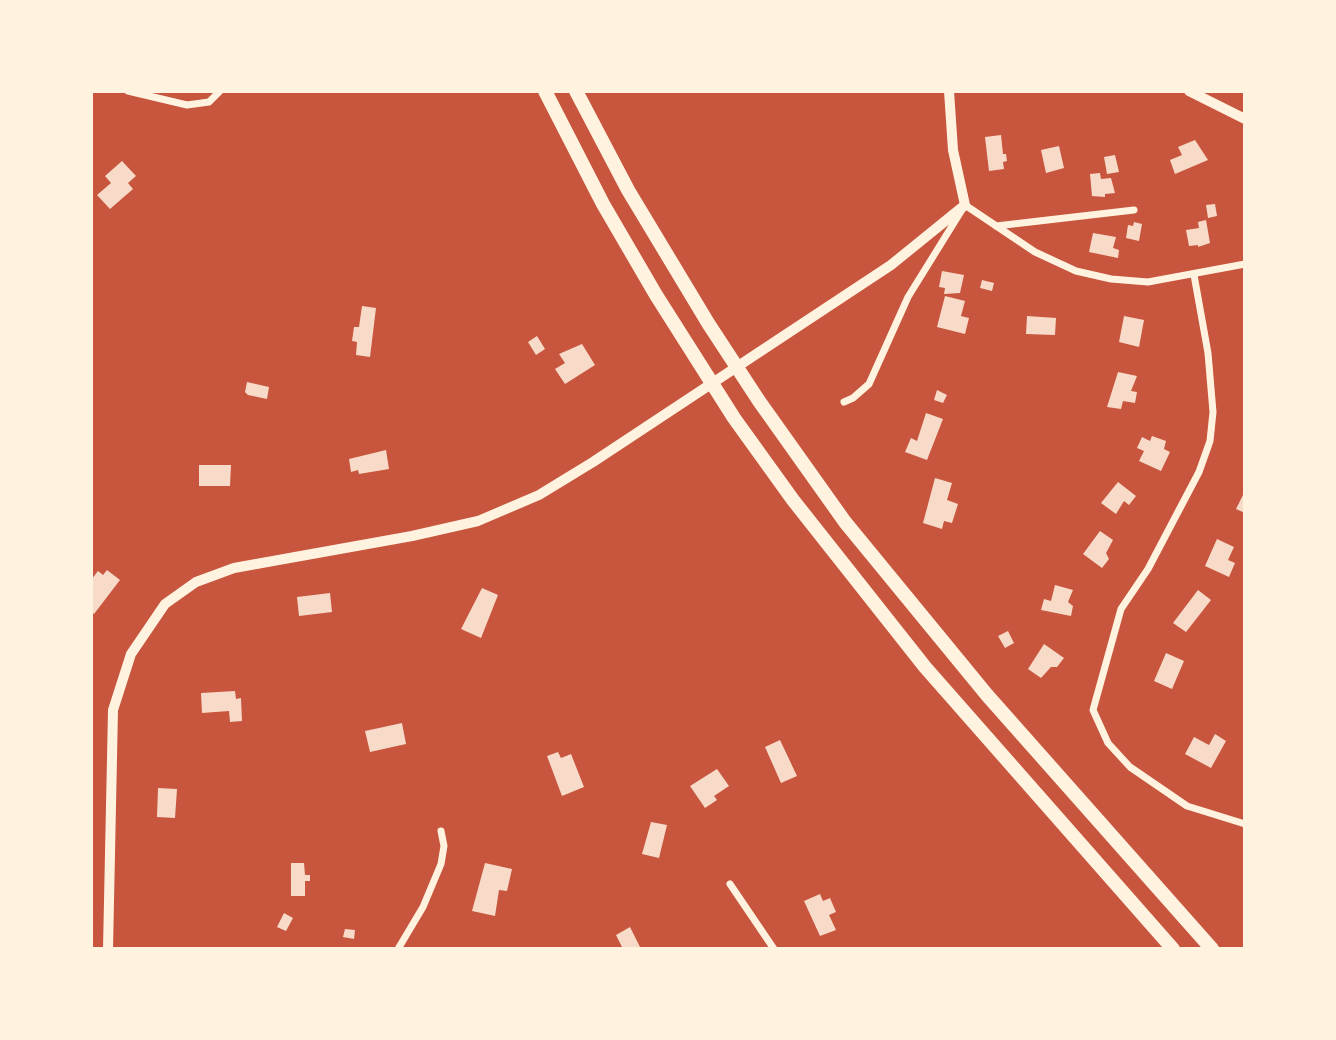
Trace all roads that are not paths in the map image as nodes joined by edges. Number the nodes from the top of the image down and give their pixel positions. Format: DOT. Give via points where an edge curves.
graph roads {
  1 [pos="128,91"];
  2 [pos="220,91"];
  3 [pos="544,91"];
  4 [pos="576,91"];
  5 [pos="949,91"];
  6 [pos="1189,91"];
  7 [pos="1245,119"];
  8 [pos="965,205"];
  9 [pos="1134,210"];
  10 [pos="995,226"];
  11 [pos="1245,264"];
  12 [pos="1194,275"];
  13 [pos="844,402"];
  14 [pos="1245,824"];
  15 [pos="442,831"];
  16 [pos="730,884"];
  17 [pos="108,949"];
  18 [pos="398,949"];
  19 [pos="774,949"];
  20 [pos="1173,949"];
  21 [pos="1212,949"];
  1 -- 2 [label="street" via="187,105 209,102"];
  3 -- 20 [label="highway" via="663,306 793,500 910,649"];
  4 -- 21 [label="highway" via="694,302 838,512 955,657"];
  5 -- 8 [label="street" via="953,150"];
  6 -- 7 [label="main road"];
  8 -- 10 [label="street"];
  8 -- 13 [label="street" via="918,279 869,384"];
  8 -- 17 [label="street" via="920,244 760,351 568,478 510,509 448,529 234,568 196,582 165,604 131,654 114,710"];
  9 -- 10 [label="street"];
  10 -- 12 [label="street" via="1076,271 1148,282"];
  11 -- 12 [label="street"];
  12 -- 14 [label="street" via="1208,354 1213,412 1210,441 1161,545 1121,609 1093,710 1108,743 1130,767 1187,806"];
  15 -- 18 [label="street" via="441,864"];
  16 -- 19 [label="street"];
}
